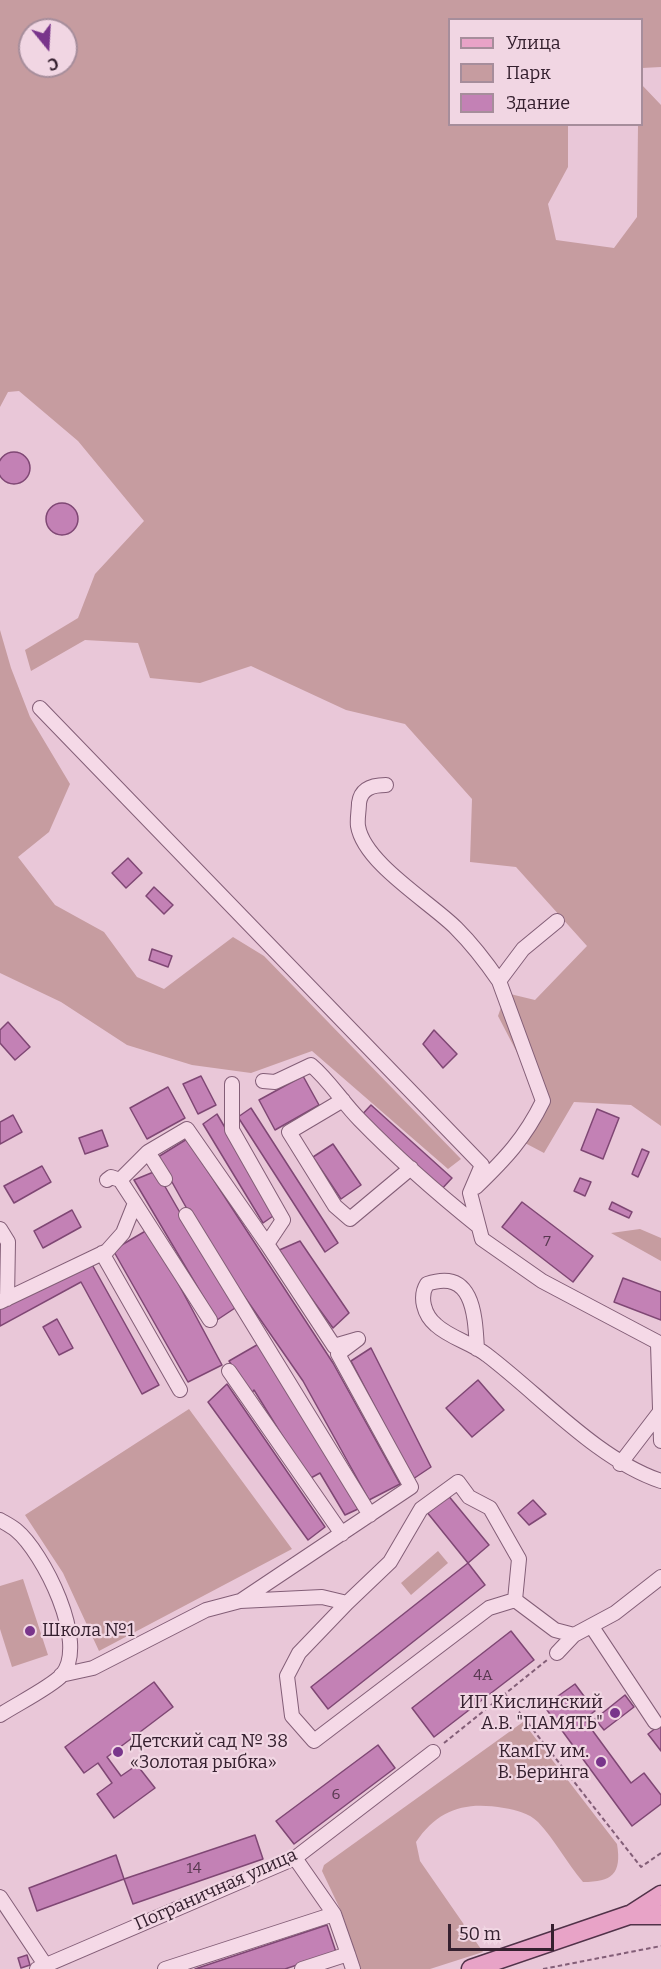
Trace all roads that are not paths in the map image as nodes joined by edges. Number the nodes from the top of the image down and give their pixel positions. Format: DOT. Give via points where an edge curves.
graph roads {
  1 [pos="40,708"];
  2 [pos="386,785"];
  3 [pos="557,921"];
  4 [pos="500,981"];
  5 [pos="263,1081"];
  6 [pos="232,1084"];
  7 [pos="343,1100"];
  8 [pos="148,1152"];
  9 [pos="411,1168"];
  10 [pos="165,1179"];
  11 [pos="470,1193"];
  12 [pos="135,1203"];
  13 [pos="186,1215"];
  14 [pos="478,1226"];
  15 [pos="0,1229"];
  16 [pos="267,1244"];
  17 [pos="102,1253"];
  18 [pos="3,1301"];
  19 [pos="210,1320"];
  20 [pos="660,1344"];
  21 [pos="477,1349"];
  22 [pos="229,1371"];
  23 [pos="180,1390"];
  24 [pos="659,1413"];
  25 [pos="661,1441"];
  26 [pos="620,1464"];
  27 [pos="661,1481"];
  28 [pos="370,1515"];
  29 [pos="0,1520"];
  30 [pos="342,1534"];
  31 [pos="661,1577"];
  32 [pos="515,1600"];
  33 [pos="240,1601"];
  34 [pos="347,1603"];
  35 [pos="592,1627"];
  36 [pos="574,1635"];
  37 [pos="557,1653"];
  38 [pos="62,1675"];
  39 [pos="0,1715"];
  40 [pos="654,1723"];
  41 [pos="433,1752"];
  42 [pos="296,1858"];
  43 [pos="661,1894"];
  44 [pos="0,1897"];
  45 [pos="334,1914"];
  46 [pos="629,1915"];
  47 [pos="661,1915"];
  48 [pos="348,1954"];
  49 [pos="43,1968"];
  50 [pos="165,1969"];
  51 [pos="302,1969"];
  52 [pos="353,1969"];
  53 [pos="471,1969"];
  1 -- 11 [label="street" via="482,1165"];
  2 -- 4 [label="street" via="368,788 361,795 358,825 363,839 395,878 444,915"];
  3 -- 4 [label="street" via="523,949"];
  4 -- 11 [label="street" via="543,1101 528,1131"];
  5 -- 7 [label="street" via="275,1082 311,1065 329,1080"];
  6 -- 16 [label="street" via="232,1130 283,1220"];
  7 -- 9 [label="street"];
  7 -- 9 [label="street" via="289,1132 335,1206 350,1219"];
  8 -- 10 [label="street"];
  8 -- 12 [label="street" via="114,1180"];
  8 -- 16 [label="street" via="187,1129"];
  9 -- 14 [label="street"];
  11 -- 14 [label="street"];
  12 -- 17 [label="street" via="123,1233"];
  12 -- 19 [label="street"];
  13 -- 28 [label="street"];
  14 -- 20 [label="street" via="482,1239 542,1281"];
  15 -- 18 [label="street" via="8,1242"];
  16 -- 28 [label="street" via="334,1346 358,1339 338,1354 411,1487"];
  17 -- 18 [label="street"];
  17 -- 23 [label="street"];
  20 -- 24 [label="street"];
  21 -- 21 [label="street" via="475,1312 464,1289 451,1281 427,1284 422,1292 423,1303 435,1324"];
  21 -- 26 [label="street"];
  22 -- 30 [label="street"];
  24 -- 25 [label="street"];
  24 -- 26 [label="street"];
  26 -- 27 [label="street"];
  28 -- 30 [label="street"];
  29 -- 38 [label="street" via="16,1530 54,1584 66,1623 70,1660"];
  30 -- 33 [label="street"];
  31 -- 35 [label="street"];
  32 -- 34 [label="street" via="519,1559 490,1508 469,1497 458,1482 421,1509 390,1562"];
  32 -- 34 [label="street" via="489,1608 314,1741 292,1716 287,1677 299,1653"];
  32 -- 36 [label="street" via="555,1630"];
  33 -- 34 [label="street" via="322,1597"];
  33 -- 38 [label="street" via="206,1610 93,1668"];
  35 -- 36 [label="street"];
  35 -- 40 [label="street"];
  36 -- 37 [label="street"];
  38 -- 39 [label="street"];
  41 -- 42 [label="street, Пограничная улица"];
  42 -- 45 [label="street"];
  42 -- 49 [label="street, Пограничная улица"];
  43 -- 46 [label="main road"];
  44 -- 49 [label="street, Пограничная улица"];
  45 -- 48 [label="street"];
  45 -- 50 [label="street"];
  46 -- 47 [label="main road"];
  46 -- 53 [label="main road"];
  48 -- 51 [label="street"];
  48 -- 52 [label="street"];
}
